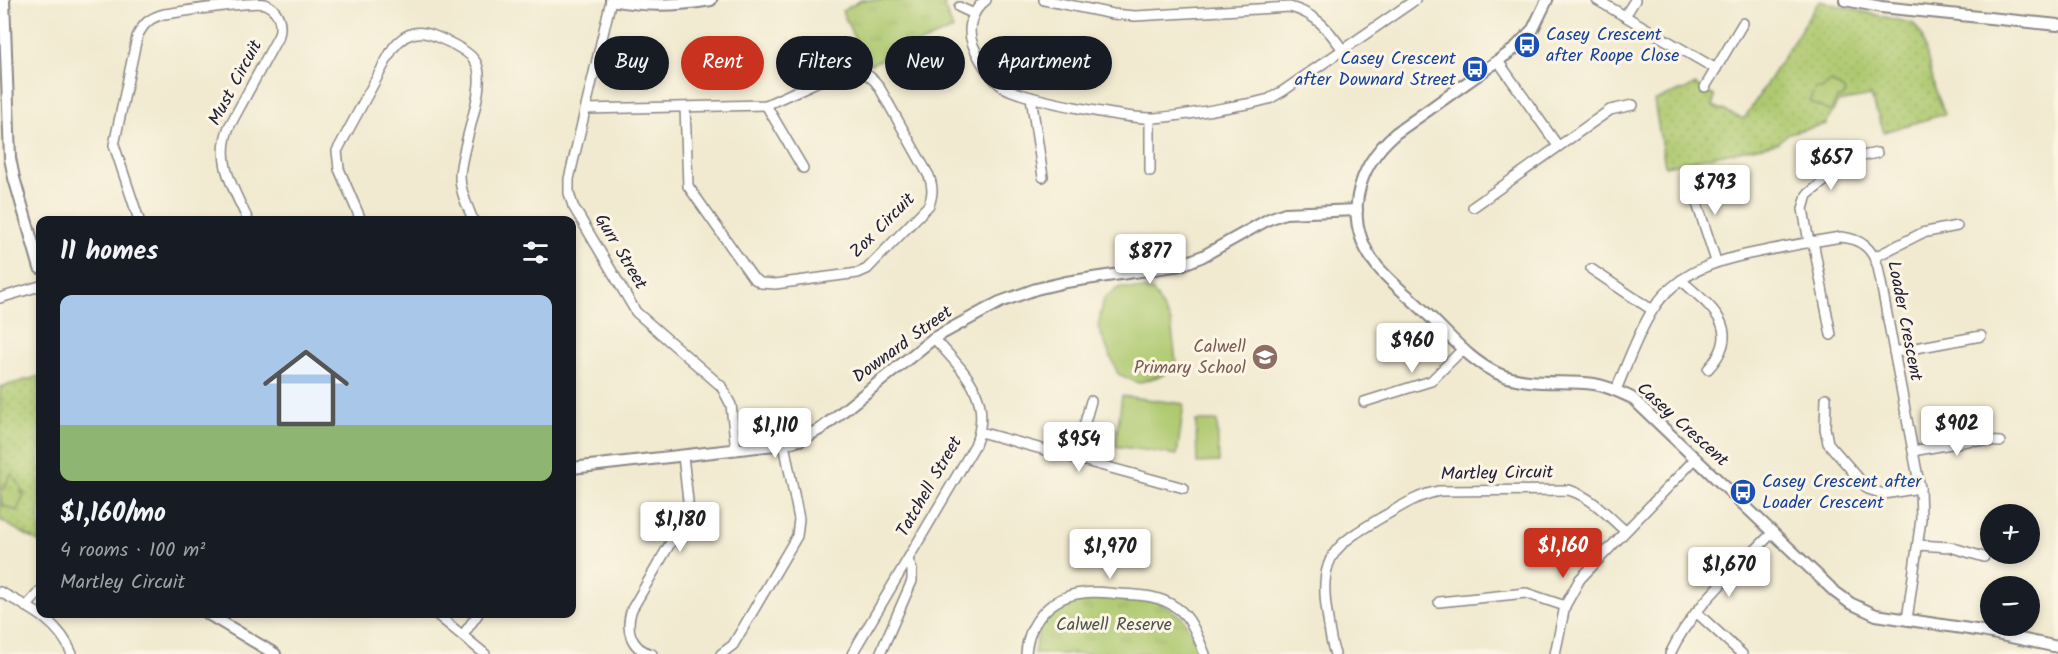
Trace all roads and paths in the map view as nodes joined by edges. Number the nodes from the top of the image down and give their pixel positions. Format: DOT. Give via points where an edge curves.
graph roads {
  1 [pos="4,0"];
  2 [pos="611,0"];
  3 [pos="711,0"];
  4 [pos="986,0"];
  5 [pos="1044,0"];
  6 [pos="1415,0"];
  7 [pos="1547,0"];
  8 [pos="1597,0"];
  9 [pos="1635,0"];
  10 [pos="1845,0"];
  11 [pos="682,2"];
  12 [pos="1861,2"];
  13 [pos="959,7"];
  14 [pos="974,14"];
  15 [pos="1625,16"];
  16 [pos="1743,23"];
  17 [pos="2058,25"];
  18 [pos="1343,50"];
  19 [pos="1498,61"];
  20 [pos="1716,69"];
  21 [pos="1705,87"];
  22 [pos="1031,97"];
  23 [pos="766,105"];
  24 [pos="1633,105"];
  25 [pos="685,107"];
  26 [pos="585,109"];
  27 [pos="1150,118"];
  28 [pos="1558,146"];
  29 [pos="1877,153"];
  30 [pos="803,168"];
  31 [pos="1150,171"];
  32 [pos="1043,177"];
  33 [pos="1689,180"];
  34 [pos="1473,207"];
  35 [pos="1357,210"];
  36 [pos="138,216"];
  37 [pos="246,216"];
  38 [pos="359,216"];
  39 [pos="472,216"];
  40 [pos="1957,226"];
  41 [pos="1811,242"];
  42 [pos="36,254"];
  43 [pos="1875,257"];
  44 [pos="1716,261"];
  45 [pos="1591,269"];
  46 [pos="1681,280"];
  47 [pos="36,287"];
  48 [pos="0,298"];
  49 [pos="1652,310"];
  50 [pos="1831,335"];
  51 [pos="1981,336"];
  52 [pos="934,338"];
  53 [pos="1463,349"];
  54 [pos="1894,352"];
  55 [pos="1708,369"];
  56 [pos="1616,390"];
  57 [pos="1826,398"];
  58 [pos="1091,401"];
  59 [pos="1364,402"];
  60 [pos="980,432"];
  61 [pos="2000,442"];
  62 [pos="784,444"];
  63 [pos="736,450"];
  64 [pos="1913,451"];
  65 [pos="683,456"];
  66 [pos="1075,458"];
  67 [pos="1696,458"];
  68 [pos="576,468"];
  69 [pos="1184,488"];
  70 [pos="1920,488"];
  71 [pos="1625,531"];
  72 [pos="1773,532"];
  73 [pos="1918,545"];
  74 [pos="1980,556"];
  75 [pos="908,560"];
  76 [pos="0,592"];
  77 [pos="36,596"];
  78 [pos="1439,602"];
  79 [pos="1565,606"];
  80 [pos="26,607"];
  81 [pos="36,612"];
  82 [pos="1696,612"];
  83 [pos="46,618"];
  84 [pos="215,618"];
  85 [pos="441,618"];
  86 [pos="475,618"];
  87 [pos="1907,620"];
  88 [pos="463,635"];
  89 [pos="2058,647"];
  90 [pos="72,654"];
  91 [pos="275,654"];
  92 [pos="485,654"];
  93 [pos="652,654"];
  94 [pos="721,654"];
  95 [pos="852,654"];
  96 [pos="880,654"];
  97 [pos="1026,654"];
  98 [pos="1206,654"];
  99 [pos="1335,654"];
  100 [pos="1555,654"];
  101 [pos="1670,654"];
  102 [pos="1742,654"];
  1 -- 42 [label="street" via="10,158"];
  2 -- 11 [label="street" via="647,5"];
  2 -- 26 [label="street, Gurr Street"];
  3 -- 11 [label="street"];
  4 -- 14 [label="street"];
  5 -- 18 [label="street" via="1135,16 1290,7 1322,22"];
  6 -- 18 [label="street"];
  7 -- 19 [label="street, Casey Crescent" via="1533,29"];
  8 -- 15 [label="street"];
  9 -- 15 [label="street"];
  10 -- 12 [label="street"];
  12 -- 17 [label="street"];
  13 -- 14 [label="street"];
  14 -- 22 [label="street" via="970,26 972,43 990,74 1011,91"];
  15 -- 20 [label="street"];
  16 -- 20 [label="street"];
  18 -- 27 [label="street" via="1269,99"];
  19 -- 28 [label="street"];
  19 -- 35 [label="street, Casey Crescent" via="1382,144 1363,175"];
  20 -- 21 [label="street"];
  22 -- 27 [label="street"];
  22 -- 32 [label="street"];
  23 -- 25 [label="street, Zox Circuit"];
  23 -- 25 [label="street, Zox Circuit" via="849,70 864,72 879,85 929,176 932,196 924,213 867,269 775,284 753,278 688,186"];
  23 -- 30 [label="street"];
  24 -- 28 [label="street" via="1610,110"];
  25 -- 26 [label="street, Zox Circuit"];
  26 -- 63 [label="street, Gurr Street" via="569,178 573,206 636,312 722,386 730,405"];
  27 -- 31 [label="street"];
  28 -- 34 [label="street"];
  29 -- 41 [label="street" via="1853,158 1807,195 1803,209"];
  33 -- 44 [label="street"];
  35 -- 52 [label="street, Downard Street" via="1285,213 1181,265 1036,289 981,311"];
  35 -- 53 [label="street, Casey Crescent" via="1363,242 1378,267"];
  36 -- 37 [label="street, Must Circuit" via="114,145 142,28 153,17 164,14 257,3 272,9 281,27 229,127 223,152"];
  38 -- 39 [label="street" via="339,169 337,151 393,48 399,40 418,32 433,35 468,53 479,70 480,85 460,175"];
  40 -- 43 [label="street" via="1922,233"];
  41 -- 43 [label="street, Loader Crescent" via="1853,238"];
  41 -- 44 [label="street, Loader Crescent"];
  41 -- 50 [label="street"];
  43 -- 54 [label="street, Loader Crescent"];
  44 -- 46 [label="street, Loader Crescent"];
  45 -- 49 [label="street"];
  46 -- 49 [label="street, Loader Crescent"];
  46 -- 55 [label="street" via="1713,309 1723,324 1723,347"];
  47 -- 48 [label="street"];
  49 -- 56 [label="street, Loader Crescent"];
  51 -- 54 [label="street"];
  52 -- 60 [label="street, Tatchell Street" via="977,392 982,411"];
  52 -- 62 [label="street, Downard Street" via="822,428"];
  53 -- 56 [label="street, Casey Crescent" via="1484,366 1509,377 1594,384"];
  53 -- 59 [label="street" via="1431,381"];
  54 -- 64 [label="street, Loader Crescent"];
  56 -- 67 [label="street, Casey Crescent" via="1639,404"];
  57 -- 70 [label="street" via="1828,443 1868,489 1884,494"];
  58 -- 66 [label="street"];
  60 -- 66 [label="street"];
  60 -- 75 [label="street, Tatchell Street"];
  61 -- 64 [label="street" via="1971,440"];
  62 -- 63 [label="street, Downard Street"];
  62 -- 94 [label="street" via="799,519 797,536 733,645"];
  63 -- 65 [label="street, Downard Street"];
  64 -- 70 [label="street, Loader Crescent"];
  65 -- 68 [label="street, Downard Street"];
  65 -- 93 [label="street" via="686,516 628,619 632,639 642,651"];
  66 -- 69 [label="street"];
  67 -- 71 [label="street"];
  67 -- 72 [label="street, Casey Crescent"];
  70 -- 73 [label="street, Loader Crescent"];
  71 -- 79 [label="street" via="1580,579"];
  71 -- 99 [label="street, Martley Circuit" via="1594,502 1569,490 1438,490 1420,496 1348,538 1330,560 1324,589"];
  72 -- 82 [label="street"];
  72 -- 87 [label="street, Casey Crescent" via="1850,603 1876,615"];
  73 -- 74 [label="street" via="1950,547"];
  73 -- 87 [label="street, Loader Crescent"];
  75 -- 95 [label="street, Tatchell Street"];
  75 -- 96 [label="street, Tatchell Street" via="912,581"];
  76 -- 80 [label="street"];
  77 -- 80 [label="street"];
  78 -- 79 [label="street" via="1526,593"];
  79 -- 100 [label="street"];
  80 -- 81 [label="street"];
  82 -- 101 [label="street"];
  82 -- 102 [label="street"];
  83 -- 90 [label="street"];
  84 -- 91 [label="street"];
  85 -- 88 [label="street"];
  86 -- 88 [label="street"];
  87 -- 89 [label="street, Casey Crescent"];
  88 -- 92 [label="street"];
  97 -- 98 [label="street" via="1034,625 1048,607 1068,596 1091,592 1163,600 1177,608 1191,624"];
}
